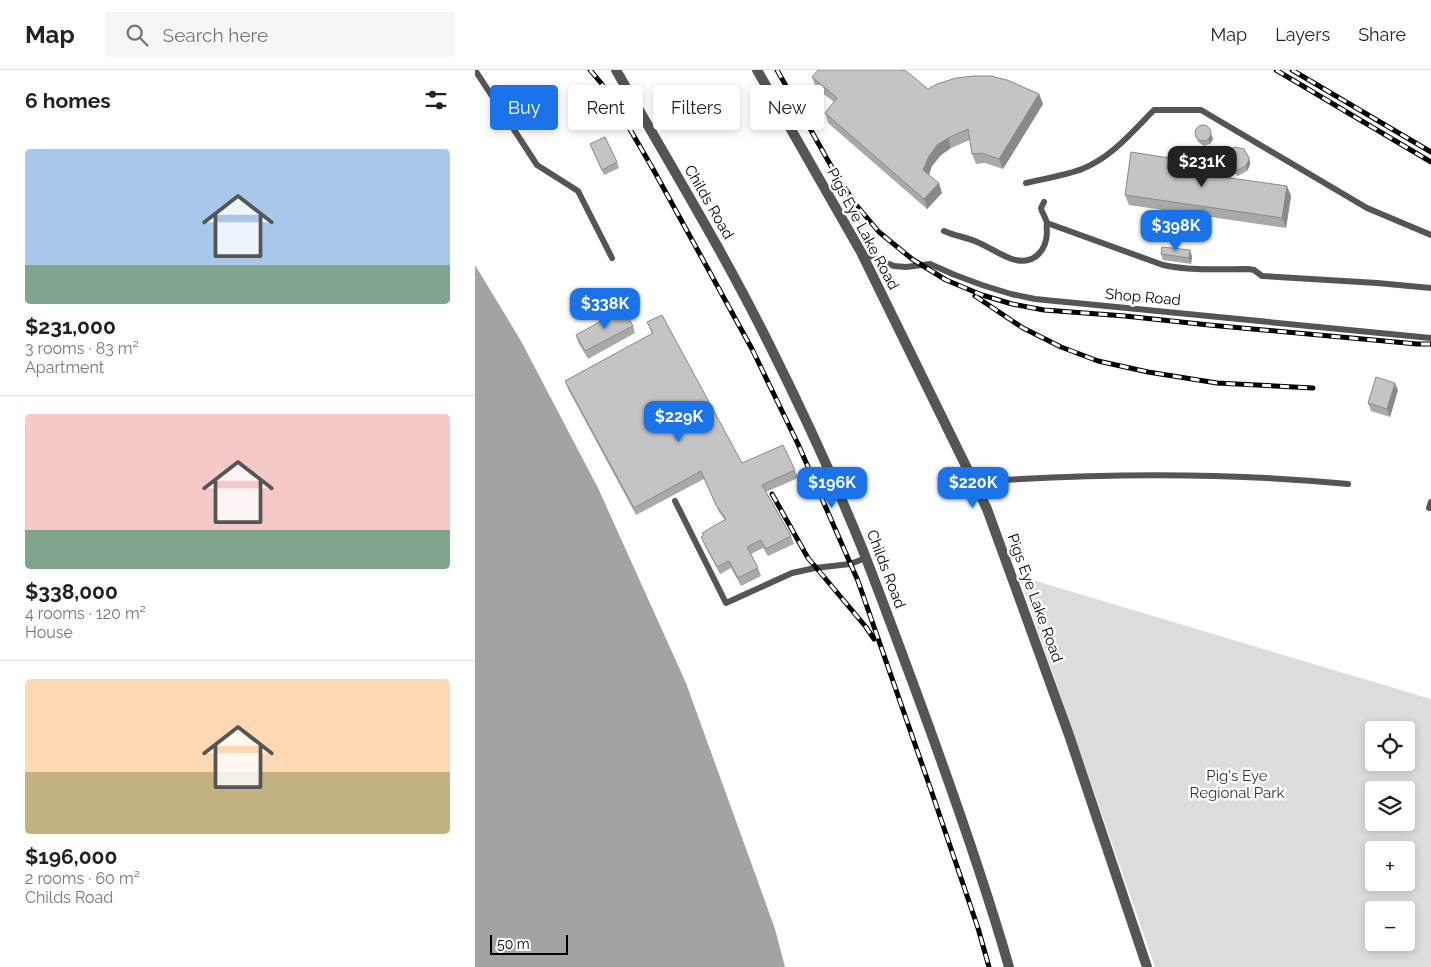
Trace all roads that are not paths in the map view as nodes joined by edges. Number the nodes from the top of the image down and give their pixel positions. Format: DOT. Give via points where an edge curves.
graph roads {
  1 [pos="475,70"];
  2 [pos="616,70"];
  3 [pos="757,70"];
  4 [pos="1026,183"];
  5 [pos="1044,202"];
  6 [pos="1047,223"];
  7 [pos="944,231"];
  8 [pos="1431,235"];
  9 [pos="861,252"];
  10 [pos="612,258"];
  11 [pos="1431,288"];
  12 [pos="1431,338"];
  13 [pos="974,482"];
  14 [pos="1348,484"];
  15 [pos="675,501"];
  16 [pos="866,558"];
  17 [pos="1009,967"];
  18 [pos="1147,967"];
  1 -- 10 [label="lane" via="537,165 578,191"];
  2 -- 16 [label="street, Childs Road" via="769,344 806,418"];
  3 -- 9 [label="street, Pigs Eye Lake Road"];
  4 -- 8 [label="lane" via="1082,169 1121,144 1154,110 1201,110 1367,208"];
  5 -- 6 [label="lane" via="1041,208"];
  6 -- 7 [label="lane" via="1045,245 1027,261 1013,259 976,241"];
  6 -- 11 [label="lane" via="1173,267 1248,269 1262,276"];
  9 -- 12 [label="lane, Shop Road" via="894,266 929,264 982,285 1035,298"];
  9 -- 13 [label="street, Pigs Eye Lake Road"];
  13 -- 14 [label="lane" via="1182,475"];
  13 -- 18 [label="street, Pigs Eye Lake Road" via="987,509 1069,735"];
  15 -- 16 [label="lane" via="726,603 792,573 850,564"];
  16 -- 17 [label="street, Childs Road" via="937,747"];
}
